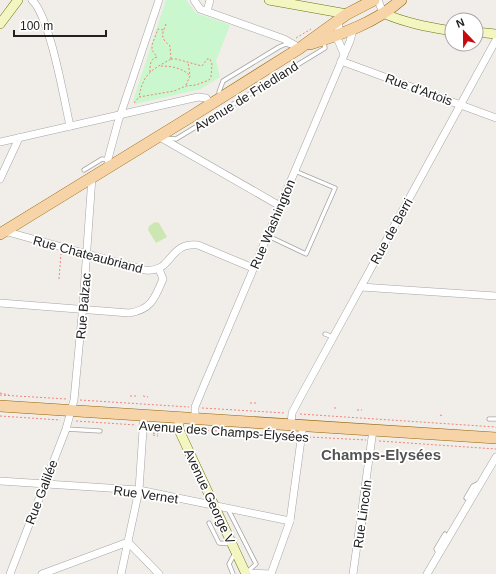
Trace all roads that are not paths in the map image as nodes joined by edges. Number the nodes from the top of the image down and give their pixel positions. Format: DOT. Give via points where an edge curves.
graph roads {
  1 [pos="19,0"];
  2 [pos="32,0"];
  3 [pos="159,0"];
  4 [pos="194,0"];
  5 [pos="210,0"];
  6 [pos="268,0"];
  7 [pos="374,0"];
  8 [pos="378,0"];
  9 [pos="400,0"];
  10 [pos="310,4"];
  11 [pos="207,11"];
  12 [pos="383,13"];
  13 [pos="343,16"];
  14 [pos="0,24"];
  15 [pos="353,30"];
  16 [pos="444,30"];
  17 [pos="484,33"];
  18 [pos="496,34"];
  19 [pos="337,36"];
  20 [pos="324,40"];
  21 [pos="496,40"];
  22 [pos="297,43"];
  23 [pos="343,58"];
  24 [pos="210,104"];
  25 [pos="460,105"];
  26 [pos="121,114"];
  27 [pos="496,118"];
  28 [pos="70,126"];
  29 [pos="158,136"];
  30 [pos="19,138"];
  31 [pos="0,142"];
  32 [pos="111,163"];
  33 [pos="295,170"];
  34 [pos="88,173"];
  35 [pos="0,180"];
  36 [pos="280,206"];
  37 [pos="2,232"];
  38 [pos="266,236"];
  39 [pos="87,254"];
  40 [pos="253,268"];
  41 [pos="159,269"];
  42 [pos="361,287"];
  43 [pos="496,296"];
  44 [pos="0,303"];
  45 [pos="83,310"];
  46 [pos="325,334"];
  47 [pos="333,337"];
  48 [pos="0,406"];
  49 [pos="71,410"];
  50 [pos="195,418"];
  51 [pos="490,419"];
  52 [pos="496,419"];
  53 [pos="144,420"];
  54 [pos="179,423"];
  55 [pos="66,429"];
  56 [pos="299,429"];
  57 [pos="100,431"];
  58 [pos="372,435"];
  59 [pos="496,438"];
  60 [pos="496,456"];
  61 [pos="0,481"];
  62 [pos="482,482"];
  63 [pos="44,484"];
  64 [pos="139,490"];
  65 [pos="466,498"];
  66 [pos="214,505"];
  67 [pos="228,508"];
  68 [pos="365,512"];
  69 [pos="290,520"];
  70 [pos="209,523"];
  71 [pos="360,533"];
  72 [pos="445,534"];
  73 [pos="128,542"];
  74 [pos="234,548"];
  75 [pos="439,554"];
  76 [pos="246,573"];
  77 [pos="10,574"];
  78 [pos="42,574"];
  79 [pos="121,574"];
  80 [pos="158,574"];
  81 [pos="233,574"];
  82 [pos="271,574"];
  83 [pos="354,574"];
  84 [pos="427,574"];
  1 -- 14 [label="street"];
  2 -- 28 [label="street" via="44,21 50,39"];
  3 -- 26 [label="street"];
  4 -- 11 [label="street" via="200,9"];
  5 -- 11 [label="street"];
  6 -- 10 [label="street"];
  7 -- 13 [label="main road, Avenue de Friedland"];
  8 -- 12 [label="street"];
  9 -- 12 [label="main road, Avenue de Friedland"];
  10 -- 13 [label="street"];
  11 -- 22 [label="street"];
  12 -- 15 [label="main road, Avenue de Friedland"];
  12 -- 16 [label="street" via="424,27"];
  13 -- 19 [label="street"];
  13 -- 22 [label="main road, Avenue de Friedland"];
  15 -- 19 [label="main road, Avenue de Friedland"];
  15 -- 23 [label="street, Rue Washington"];
  17 -- 18 [label="street"];
  19 -- 20 [label="main road, Avenue de Friedland"];
  19 -- 23 [label="street"];
  20 -- 22 [label="main road, Avenue de Friedland"];
  20 -- 29 [label="lane, Avenue de Friedland" via="325,48 176,139"];
  21 -- 25 [label="street, Rue de Berri"];
  22 -- 24 [label="main road, Avenue de Friedland"];
  23 -- 25 [label="street, Rue d'Artois"];
  23 -- 33 [label="street, Rue Washington"];
  24 -- 26 [label="street" via="206,98 198,97"];
  24 -- 29 [label="main road, Avenue de Friedland"];
  25 -- 27 [label="street, Rue d'Artois"];
  25 -- 42 [label="street, Rue de Berri"];
  26 -- 28 [label="street"];
  26 -- 32 [label="street"];
  28 -- 30 [label="street"];
  29 -- 32 [label="main road, Avenue de Friedland"];
  29 -- 36 [label="street"];
  30 -- 31 [label="street"];
  30 -- 35 [label="street"];
  32 -- 34 [label="main road, Avenue de Friedland"];
  33 -- 36 [label="street, Rue Washington"];
  33 -- 38 [label="lane" via="335,188 306,254"];
  34 -- 37 [label="main road, Avenue de Friedland"];
  34 -- 39 [label="street, Rue Balzac"];
  36 -- 38 [label="street, Rue Washington"];
  37 -- 39 [label="street, Rue Chateaubriand"];
  38 -- 40 [label="street, Rue Washington"];
  39 -- 41 [label="street, Rue Chateaubriand" via="145,270"];
  39 -- 45 [label="street, Rue Balzac"];
  40 -- 41 [label="street, Rue Chateaubriand" via="198,245 189,244 178,250"];
  40 -- 50 [label="street, Rue Washington" via="195,407"];
  41 -- 45 [label="street" via="163,279 155,299 139,312"];
  42 -- 43 [label="street"];
  42 -- 47 [label="street, Rue de Berri"];
  44 -- 45 [label="street"];
  45 -- 49 [label="street, Rue Balzac"];
  46 -- 47 [label="lane"];
  47 -- 56 [label="street, Rue de Berri" via="292,414"];
  48 -- 49 [label="main road, Avenue des Champs-Élysées"];
  49 -- 53 [label="main road, Avenue des Champs-Élysées"];
  49 -- 55 [label="street, Rue Galilée"];
  50 -- 54 [label="main road, Avenue des Champs-Élysées"];
  50 -- 56 [label="main road, Avenue des Champs-Élysées"];
  51 -- 52 [label="lane"];
  53 -- 54 [label="main road, Avenue des Champs-Élysées"];
  53 -- 64 [label="street"];
  54 -- 66 [label="street, Avenue George V"];
  55 -- 57 [label="lane"];
  55 -- 63 [label="street, Rue Galilée"];
  56 -- 58 [label="main road, Avenue des Champs-Élysées"];
  56 -- 69 [label="street, Rue de Berri"];
  58 -- 59 [label="main road, Avenue des Champs-Élysées"];
  58 -- 71 [label="street, Rue Lincoln"];
  60 -- 62 [label="street"];
  61 -- 63 [label="street, Rue Vernet"];
  62 -- 65 [label="lane" via="473,486"];
  62 -- 75 [label="street"];
  63 -- 64 [label="street, Rue Vernet"];
  63 -- 77 [label="street, Rue Galilée"];
  64 -- 66 [label="street, Rue Vernet"];
  64 -- 73 [label="street"];
  66 -- 67 [label="street, Rue Vernet"];
  66 -- 74 [label="street, Avenue George V"];
  67 -- 69 [label="street, Rue Vernet"];
  67 -- 76 [label="lane" via="256,564"];
  68 -- 71 [label="lane"];
  69 -- 82 [label="street, Rue de Berri"];
  70 -- 74 [label="lane" via="219,543"];
  71 -- 83 [label="street, Rue Lincoln"];
  72 -- 75 [label="lane" via="436,549"];
  73 -- 78 [label="street"];
  73 -- 79 [label="street"];
  73 -- 80 [label="street"];
  74 -- 76 [label="street, Avenue George V"];
  74 -- 81 [label="lane" via="229,564"];
  75 -- 84 [label="street"];
  76 -- 82 [label="street"];
}
